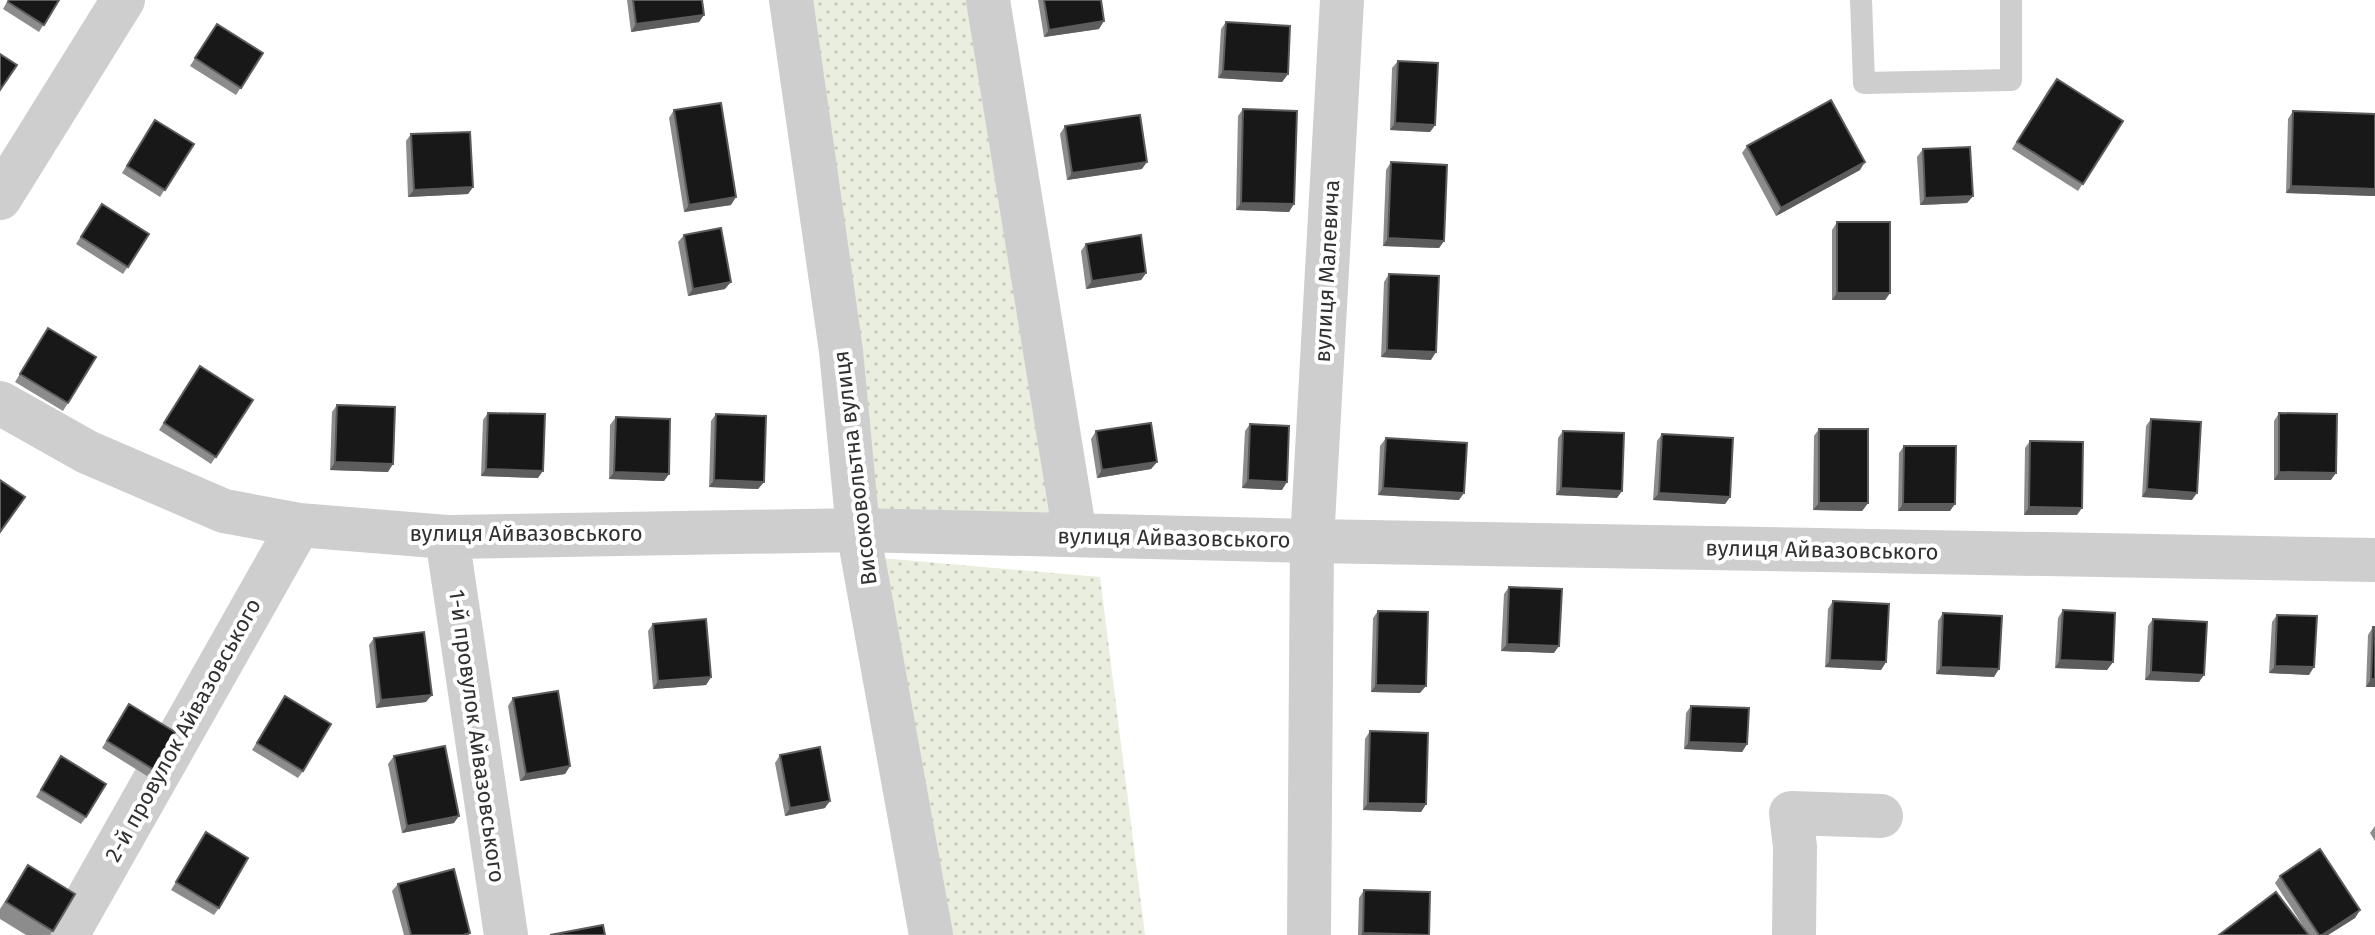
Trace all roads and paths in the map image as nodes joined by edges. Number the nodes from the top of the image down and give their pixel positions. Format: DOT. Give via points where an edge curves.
graph roads {
  1 [pos="123,0"];
  2 [pos="791,0"];
  3 [pos="988,0"];
  4 [pos="1342,0"];
  5 [pos="1861,0"];
  6 [pos="2011,0"];
  7 [pos="0,198"];
  8 [pos="0,403"];
  9 [pos="299,525"];
  10 [pos="858,530"];
  11 [pos="1075,535"];
  12 [pos="447,537"];
  13 [pos="1312,541"];
  14 [pos="2375,560"];
  15 [pos="1881,816"];
  16 [pos="67,935"];
  17 [pos="506,935"];
  18 [pos="931,935"];
  19 [pos="1309,935"];
  20 [pos="1794,935"];
  1 -- 7 [label="street"];
  2 -- 10 [label="street, Високовольтна вулиця" via="841,351"];
  3 -- 11 [label="street"];
  4 -- 13 [label="street, вулиця Малевича"];
  5 -- 6 [label="lane" via="1864,83 2011,80"];
  8 -- 9 [label="street, вулиця Айвазовського" via="87,452 224,511"];
  9 -- 12 [label="street, вулиця Айвазовського"];
  9 -- 16 [label="street, 2-й провулок Айвазовського"];
  10 -- 11 [label="street, вулиця Айвазовського"];
  10 -- 12 [label="street, вулиця Айвазовського"];
  10 -- 18 [label="street, Високовольтна вулиця"];
  11 -- 13 [label="street, вулиця Айвазовського"];
  12 -- 17 [label="street, 1-й провулок Айвазовського"];
  13 -- 14 [label="street, вулиця Айвазовського"];
  13 -- 19 [label="street"];
  15 -- 20 [label="street" via="1791,813"];
}
